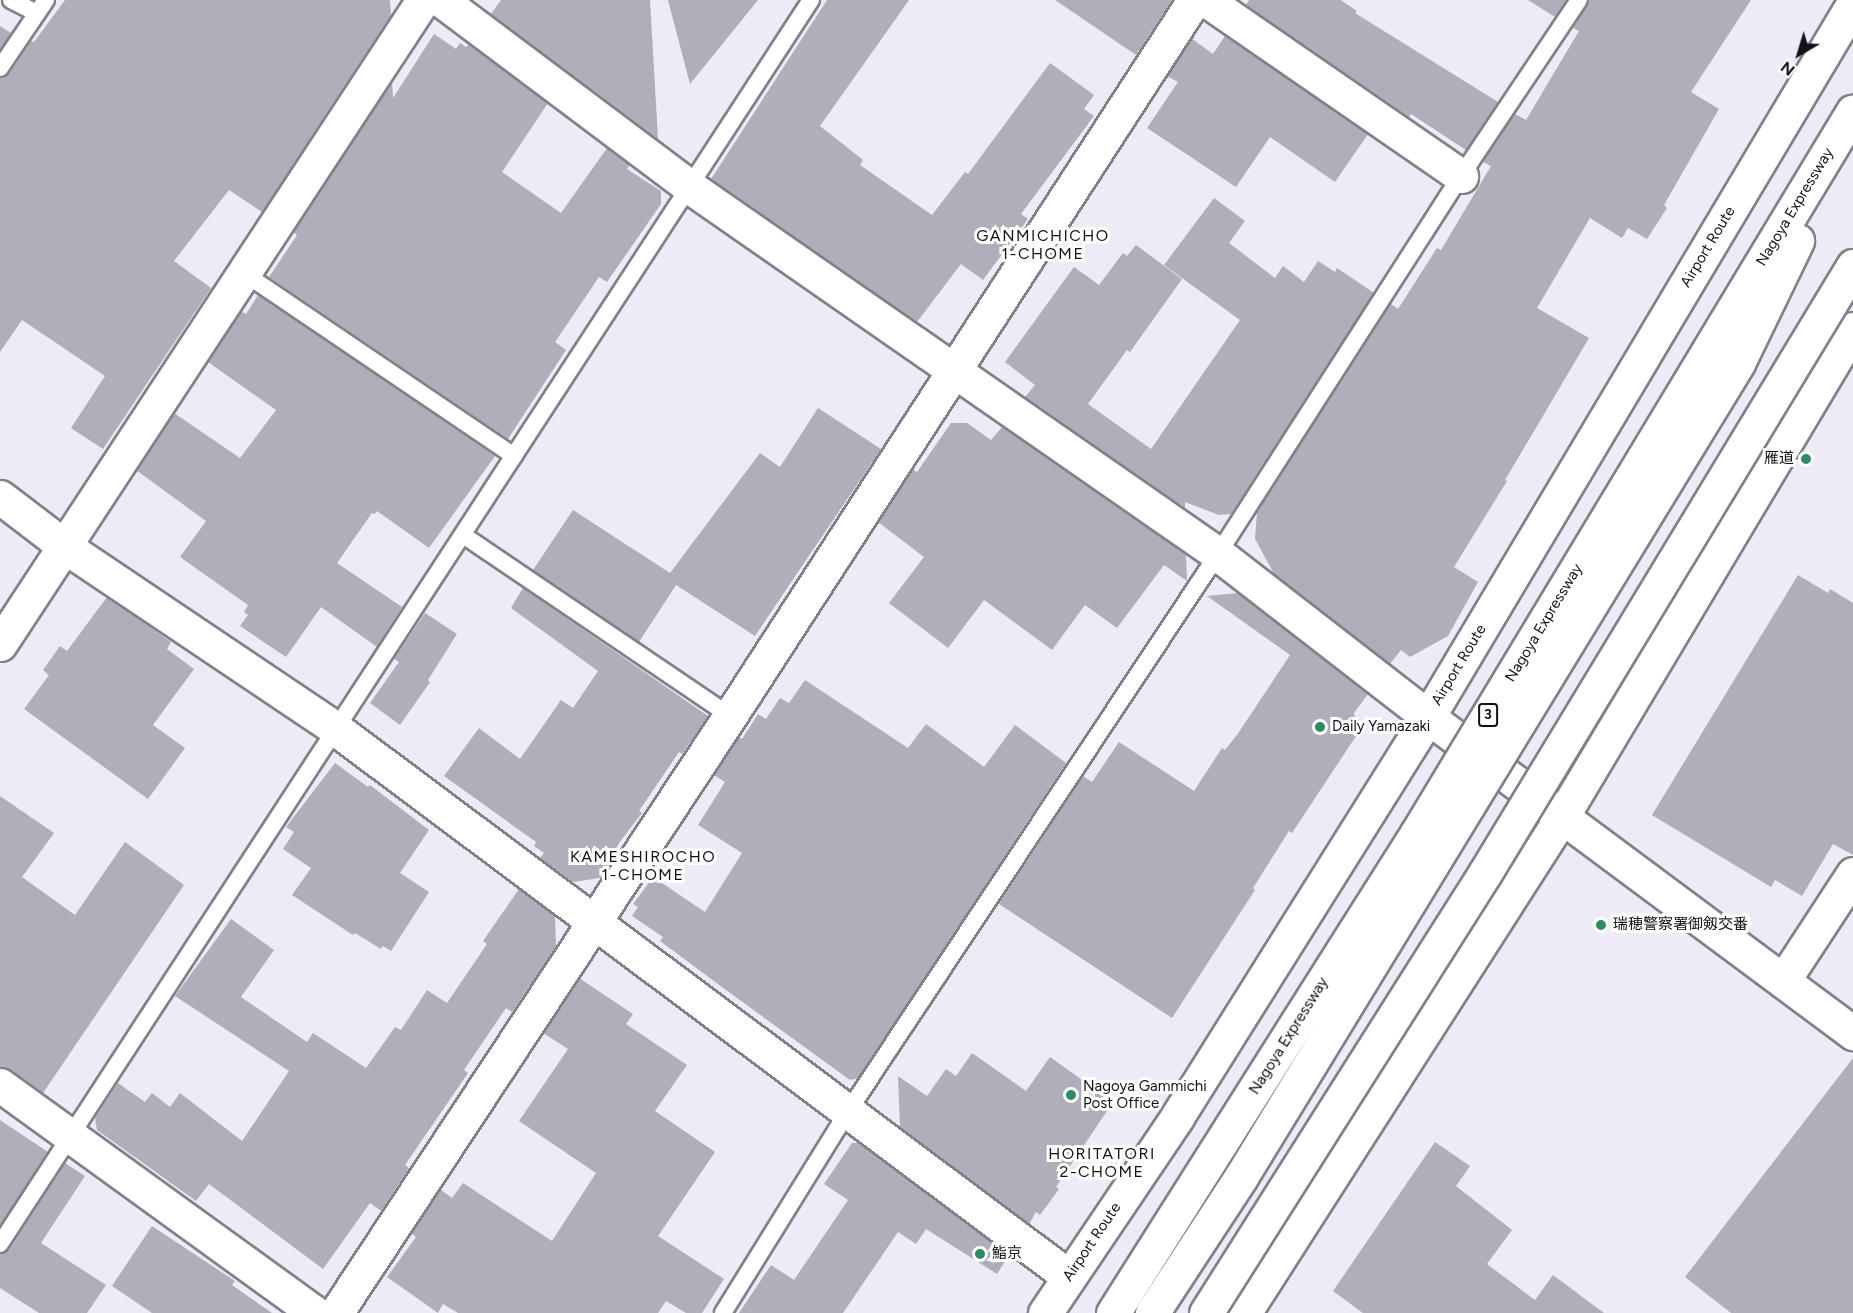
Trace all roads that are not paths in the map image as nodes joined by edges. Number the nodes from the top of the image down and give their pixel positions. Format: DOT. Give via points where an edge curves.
graph roads {
  1 [pos="11,0"];
  2 [pos="423,0"];
  3 [pos="441,0"];
  4 [pos="811,0"];
  5 [pos="1194,0"];
  6 [pos="1206,0"];
  7 [pos="1579,0"];
  8 [pos="1853,3"];
  9 [pos="42,7"];
  10 [pos="0,68"];
  11 [pos="1853,111"];
  12 [pos="1853,124"];
  13 [pos="1461,176"];
  14 [pos="690,187"];
  15 [pos="1853,266"];
  16 [pos="244,273"];
  17 [pos="1853,329"];
  18 [pos="955,369"];
  19 [pos="514,456"];
  20 [pos="0,497"];
  21 [pos="463,535"];
  22 [pos="64,546"];
  23 [pos="1218,554"];
  24 [pos="0,644"];
  25 [pos="730,716"];
  26 [pos="1428,717"];
  27 [pos="336,729"];
  28 [pos="1563,815"];
  29 [pos="1853,874"];
  30 [pos="594,922"];
  31 [pos="1783,981"];
  32 [pos="1853,1033"];
  33 [pos="0,1085"];
  34 [pos="849,1110"];
  35 [pos="71,1136"];
  36 [pos="0,1244"];
  37 [pos="1068,1276"];
  38 [pos="315,1313"];
  39 [pos="336,1313"];
  40 [pos="723,1313"];
  41 [pos="1045,1313"];
  42 [pos="1113,1313"];
  43 [pos="1152,1313"];
  44 [pos="1206,1313"];
  45 [pos="1244,1313"];
  1 -- 9 [label="lane"];
  2 -- 16 [label="main road"];
  3 -- 14 [label="main road"];
  4 -- 14 [label="lane"];
  5 -- 18 [label="main road"];
  6 -- 13 [label="main road"];
  7 -- 13 [label="lane"];
  8 -- 26 [label="main road, Airport Route"];
  9 -- 10 [label="lane"];
  11 -- 42 [label="main road, Nagoya Expressway / 3, bridge" via="1417,833"];
  12 -- 43 [label="main road, bridge" via="1738,363 1241,1177"];
  13 -- 23 [label="lane"];
  14 -- 18 [label="main road"];
  14 -- 19 [label="lane"];
  15 -- 44 [label="main road, bridge" via="1485,873"];
  16 -- 19 [label="lane"];
  16 -- 22 [label="main road"];
  17 -- 28 [label="main road"];
  18 -- 23 [label="main road"];
  18 -- 25 [label="main road"];
  19 -- 21 [label="lane"];
  20 -- 22 [label="main road"];
  21 -- 25 [label="lane"];
  21 -- 27 [label="lane"];
  22 -- 24 [label="main road"];
  22 -- 27 [label="main road"];
  23 -- 26 [label="main road"];
  23 -- 34 [label="lane"];
  25 -- 30 [label="main road"];
  26 -- 28 [label="main road"];
  26 -- 37 [label="main road, Airport Route" via="1177,1117"];
  27 -- 30 [label="main road"];
  27 -- 35 [label="lane"];
  28 -- 31 [label="main road"];
  28 -- 45 [label="main road"];
  29 -- 31 [label="main road"];
  30 -- 34 [label="main road"];
  30 -- 39 [label="main road"];
  31 -- 32 [label="main road"];
  33 -- 35 [label="main road"];
  34 -- 37 [label="main road"];
  34 -- 40 [label="lane"];
  35 -- 36 [label="lane"];
  35 -- 38 [label="main road"];
  37 -- 41 [label="main road, Airport Route"];
}
